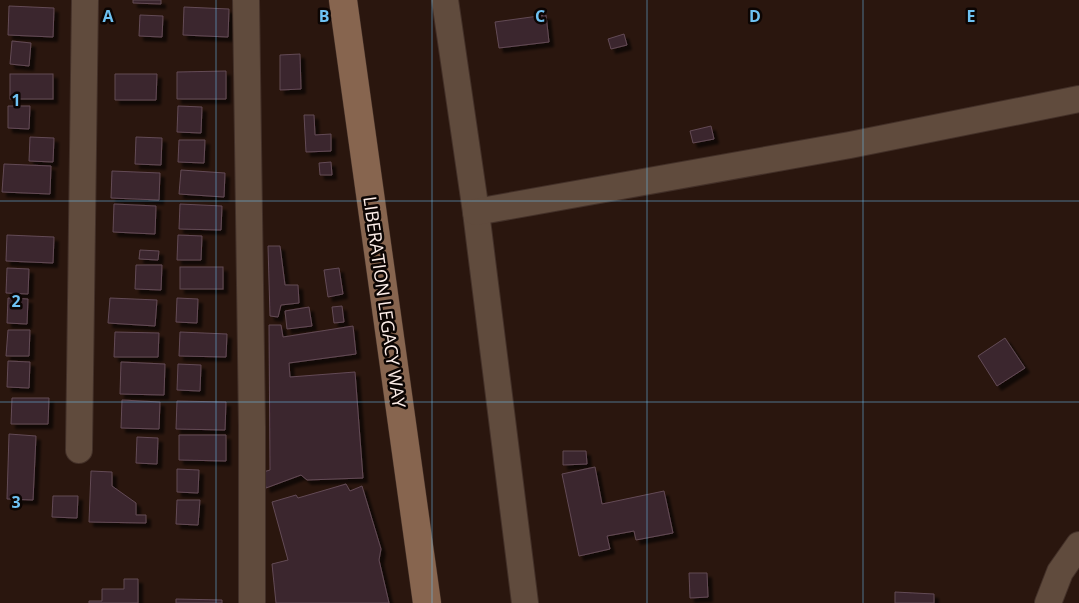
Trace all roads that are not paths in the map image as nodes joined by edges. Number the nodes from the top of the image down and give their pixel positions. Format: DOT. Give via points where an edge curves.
graph roads {
  1 [pos="85,0"];
  2 [pos="246,0"];
  3 [pos="343,0"];
  4 [pos="445,0"];
  5 [pos="1079,99"];
  6 [pos="476,212"];
  7 [pos="79,450"];
  8 [pos="1079,545"];
  9 [pos="252,603"];
  10 [pos="427,603"];
  11 [pos="525,603"];
  12 [pos="1048,603"];
  1 -- 7 [label="street"];
  2 -- 9 [label="street"];
  3 -- 10 [label="main road, LIBERATION LEGACY WAY"];
  4 -- 6 [label="street"];
  5 -- 6 [label="street" via="850,145"];
  6 -- 11 [label="street"];
  8 -- 12 [label="street" via="1060,572"];
}
